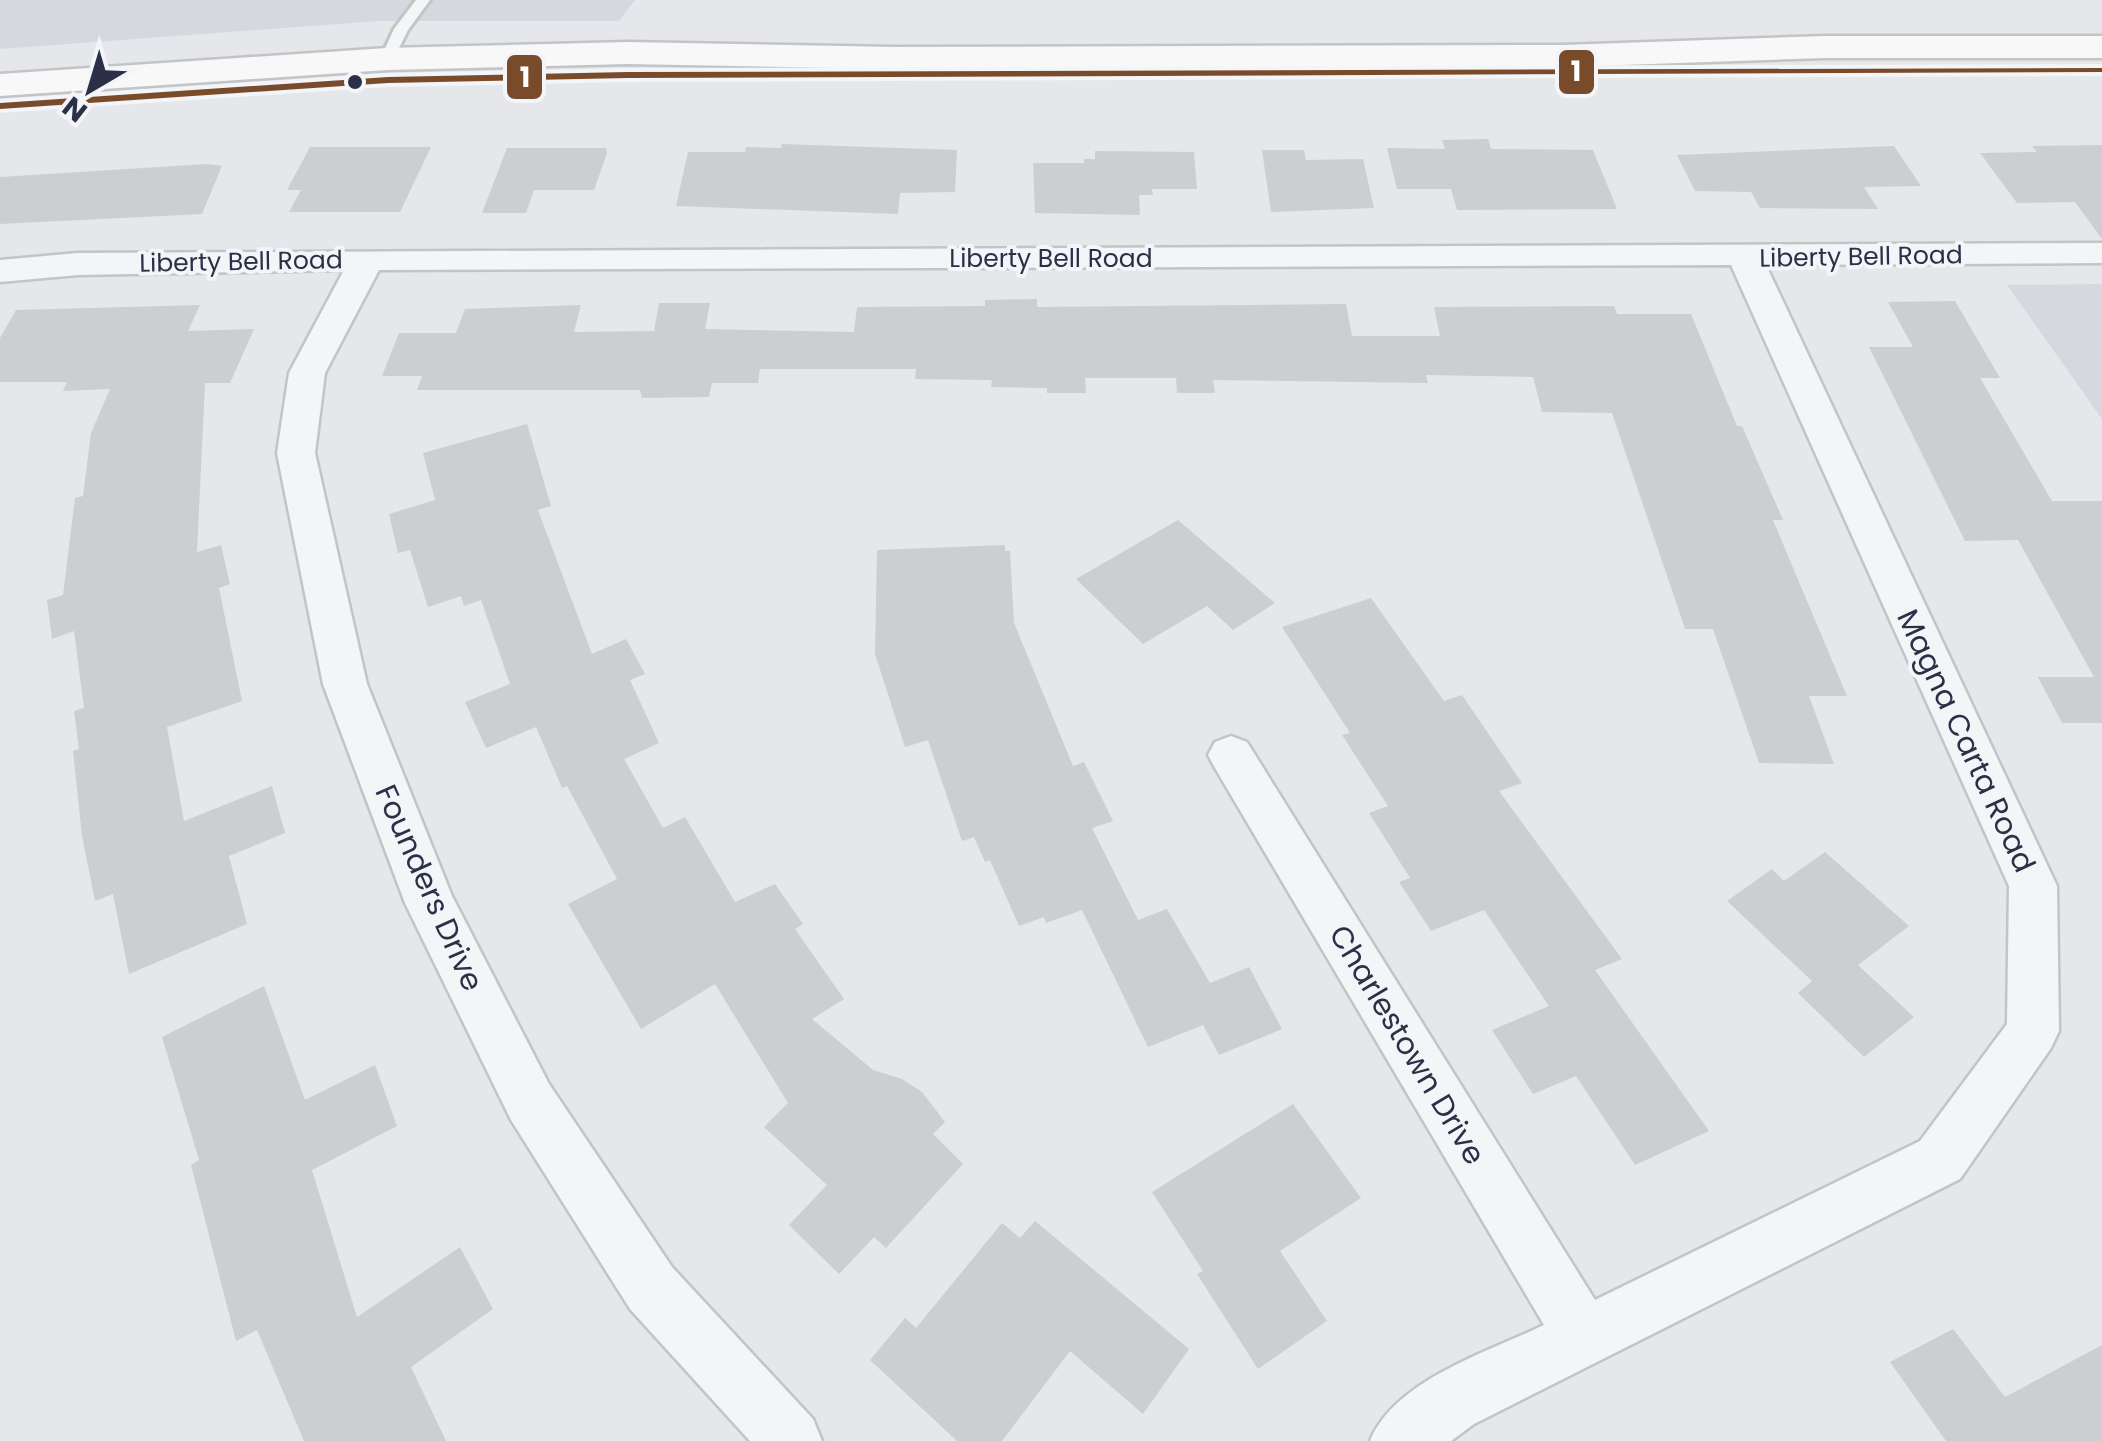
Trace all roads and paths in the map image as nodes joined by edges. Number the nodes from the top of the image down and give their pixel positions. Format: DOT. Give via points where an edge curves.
graph roads {
  1 [pos="423,0"];
  2 [pos="2102,48"];
  3 [pos="388,59"];
  4 [pos="2102,70"];
  5 [pos="0,85"];
  6 [pos="0,106"];
  7 [pos="2102,254"];
  8 [pos="1745,257"];
  9 [pos="367,259"];
  10 [pos="0,271"];
  11 [pos="1230,755"];
  12 [pos="1583,1335"];
  13 [pos="791,1441"];
  14 [pos="1402,1441"];
  1 -- 3 [label="lane"];
  2 -- 3 [label="main road"];
  3 -- 5 [label="main road"];
  4 -- 6 [label="main road" via="608,75 388,80"];
  7 -- 8 [label="street, Liberty Bell Road"];
  8 -- 9 [label="street, Liberty Bell Road"];
  8 -- 12 [label="street, Magna Carta Road" via="2032,886 2033,1031 1940,1160"];
  9 -- 10 [label="street, Liberty Bell Road"];
  9 -- 13 [label="street, Founders Drive" via="307,373 296,453 345,684 430,903 530,1102 651,1288"];
  11 -- 12 [label="street, Charlestown Drive"];
  12 -- 14 [label="street, Magna Carta Road" via="1452,1402"];
}
